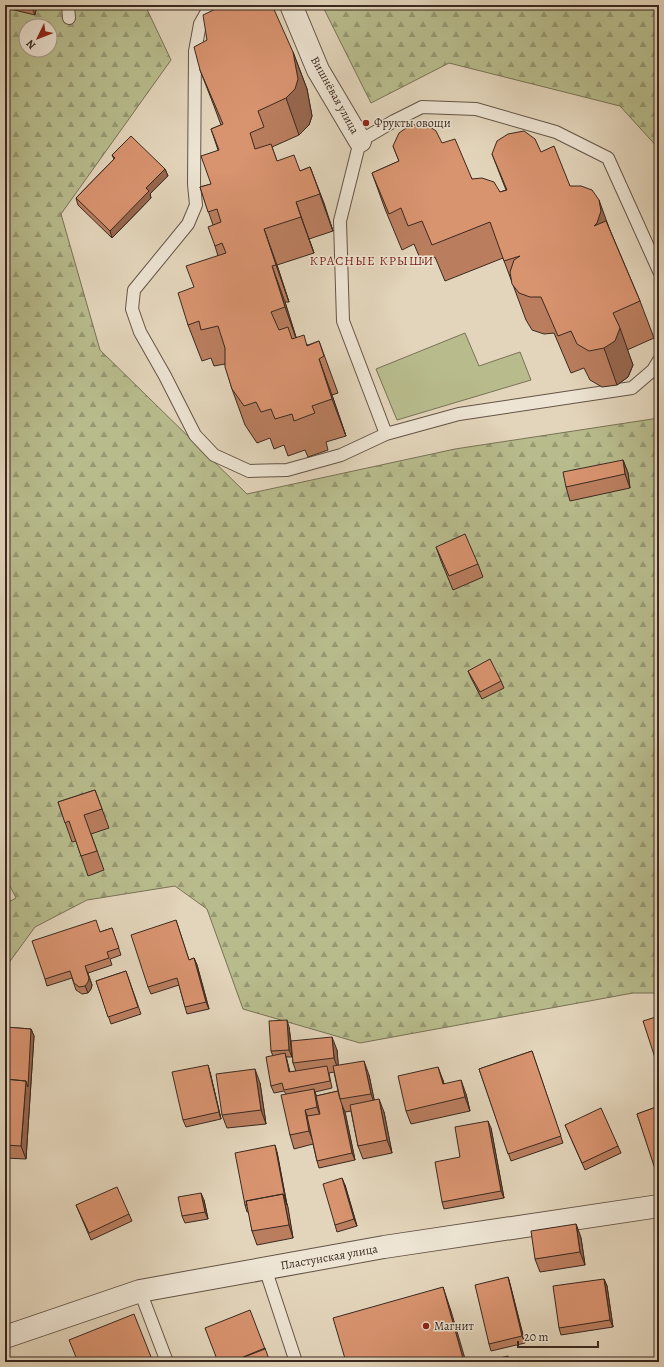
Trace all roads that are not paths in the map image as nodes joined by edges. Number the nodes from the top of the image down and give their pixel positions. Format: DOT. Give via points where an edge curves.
graph roads {
  1 [pos="68,5"];
  2 [pos="212,5"];
  3 [pos="292,5"];
  4 [pos="69,18"];
  5 [pos="360,141"];
  6 [pos="659,271"];
  7 [pos="659,360"];
  8 [pos="386,434"];
  9 [pos="659,1206"];
  10 [pos="265,1268"];
  11 [pos="140,1291"];
  12 [pos="5,1337"];
  13 [pos="167,1362"];
  14 [pos="296,1362"];
  1 -- 4 [label="lane"];
  2 -- 8 [label="lane" via="200,24 195,51 196,205 188,224 134,290 132,309 140,332 194,435 214,455 248,471 287,470 341,455"];
  3 -- 5 [label="street, Вишнёвая улица" via="318,70"];
  5 -- 6 [label="lane" via="422,107 476,109 556,132 608,158"];
  5 -- 8 [label="lane" via="340,221 343,321"];
  7 -- 8 [label="lane" via="653,370 632,388 459,414"];
  9 -- 10 [label="street, Пластунская улица" via="384,1247"];
  10 -- 11 [label="street, Пластунская улица"];
  10 -- 14 [label="lane"];
  11 -- 12 [label="street, Пластунская улица"];
  11 -- 13 [label="lane"];
}
